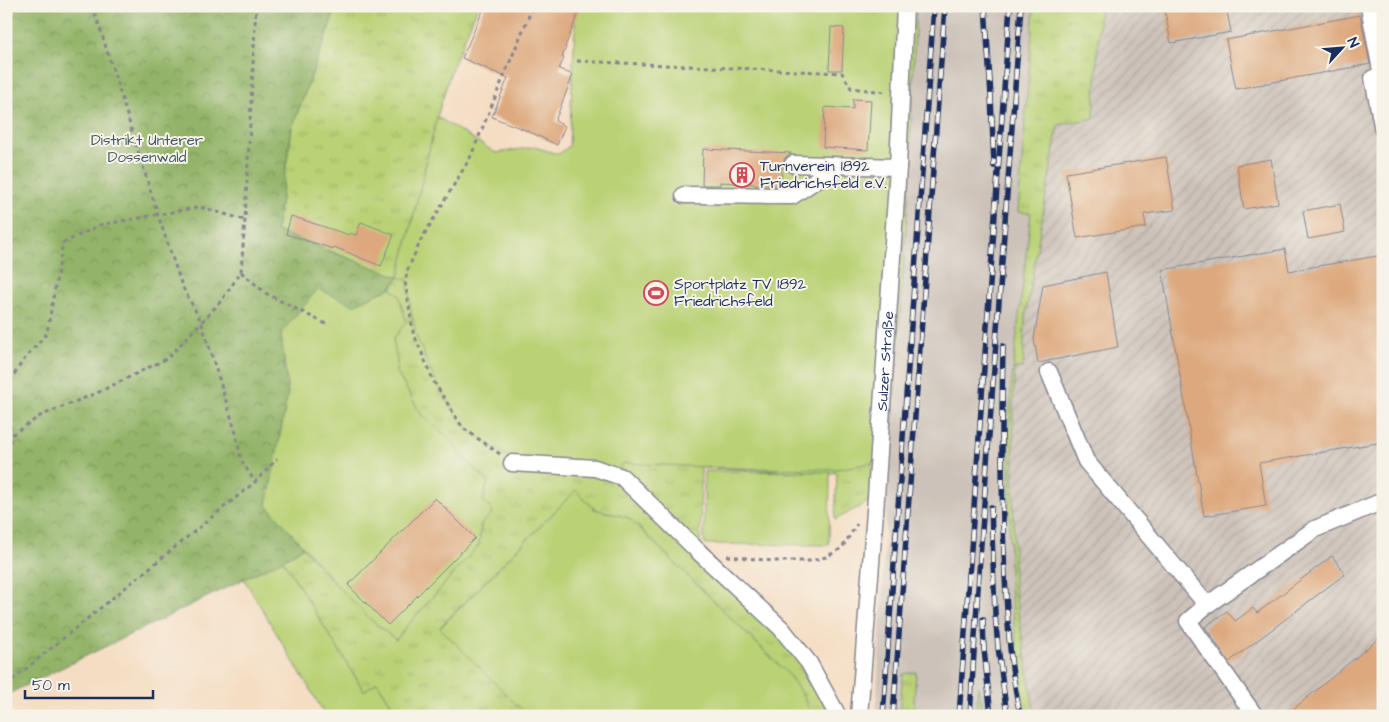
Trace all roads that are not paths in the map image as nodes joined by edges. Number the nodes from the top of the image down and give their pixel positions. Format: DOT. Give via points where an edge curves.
graph roads {
  1 [pos="905,6"];
  2 [pos="1369,6"];
  3 [pos="1382,76"];
  4 [pos="1383,130"];
  5 [pos="793,164"];
  6 [pos="837,166"];
  7 [pos="898,167"];
  8 [pos="684,195"];
  9 [pos="1049,372"];
  10 [pos="512,463"];
  11 [pos="1383,501"];
  12 [pos="1207,605"];
  13 [pos="838,716"];
  14 [pos="859,716"];
  15 [pos="1255,716"];
  1 -- 7 [label="street, Sulzer Straße"];
  2 -- 3 [label="street"];
  3 -- 4 [label="street" via="1373,78"];
  5 -- 6 [label="street"];
  6 -- 7 [label="street"];
  6 -- 8 [label="street" via="792,196"];
  7 -- 14 [label="street, Sulzer Straße"];
  9 -- 12 [label="street" via="1086,461"];
  10 -- 13 [label="street" via="596,468 622,477 781,628 809,663"];
  11 -- 12 [label="street" via="1316,529"];
  12 -- 15 [label="street" via="1188,621"];
}
